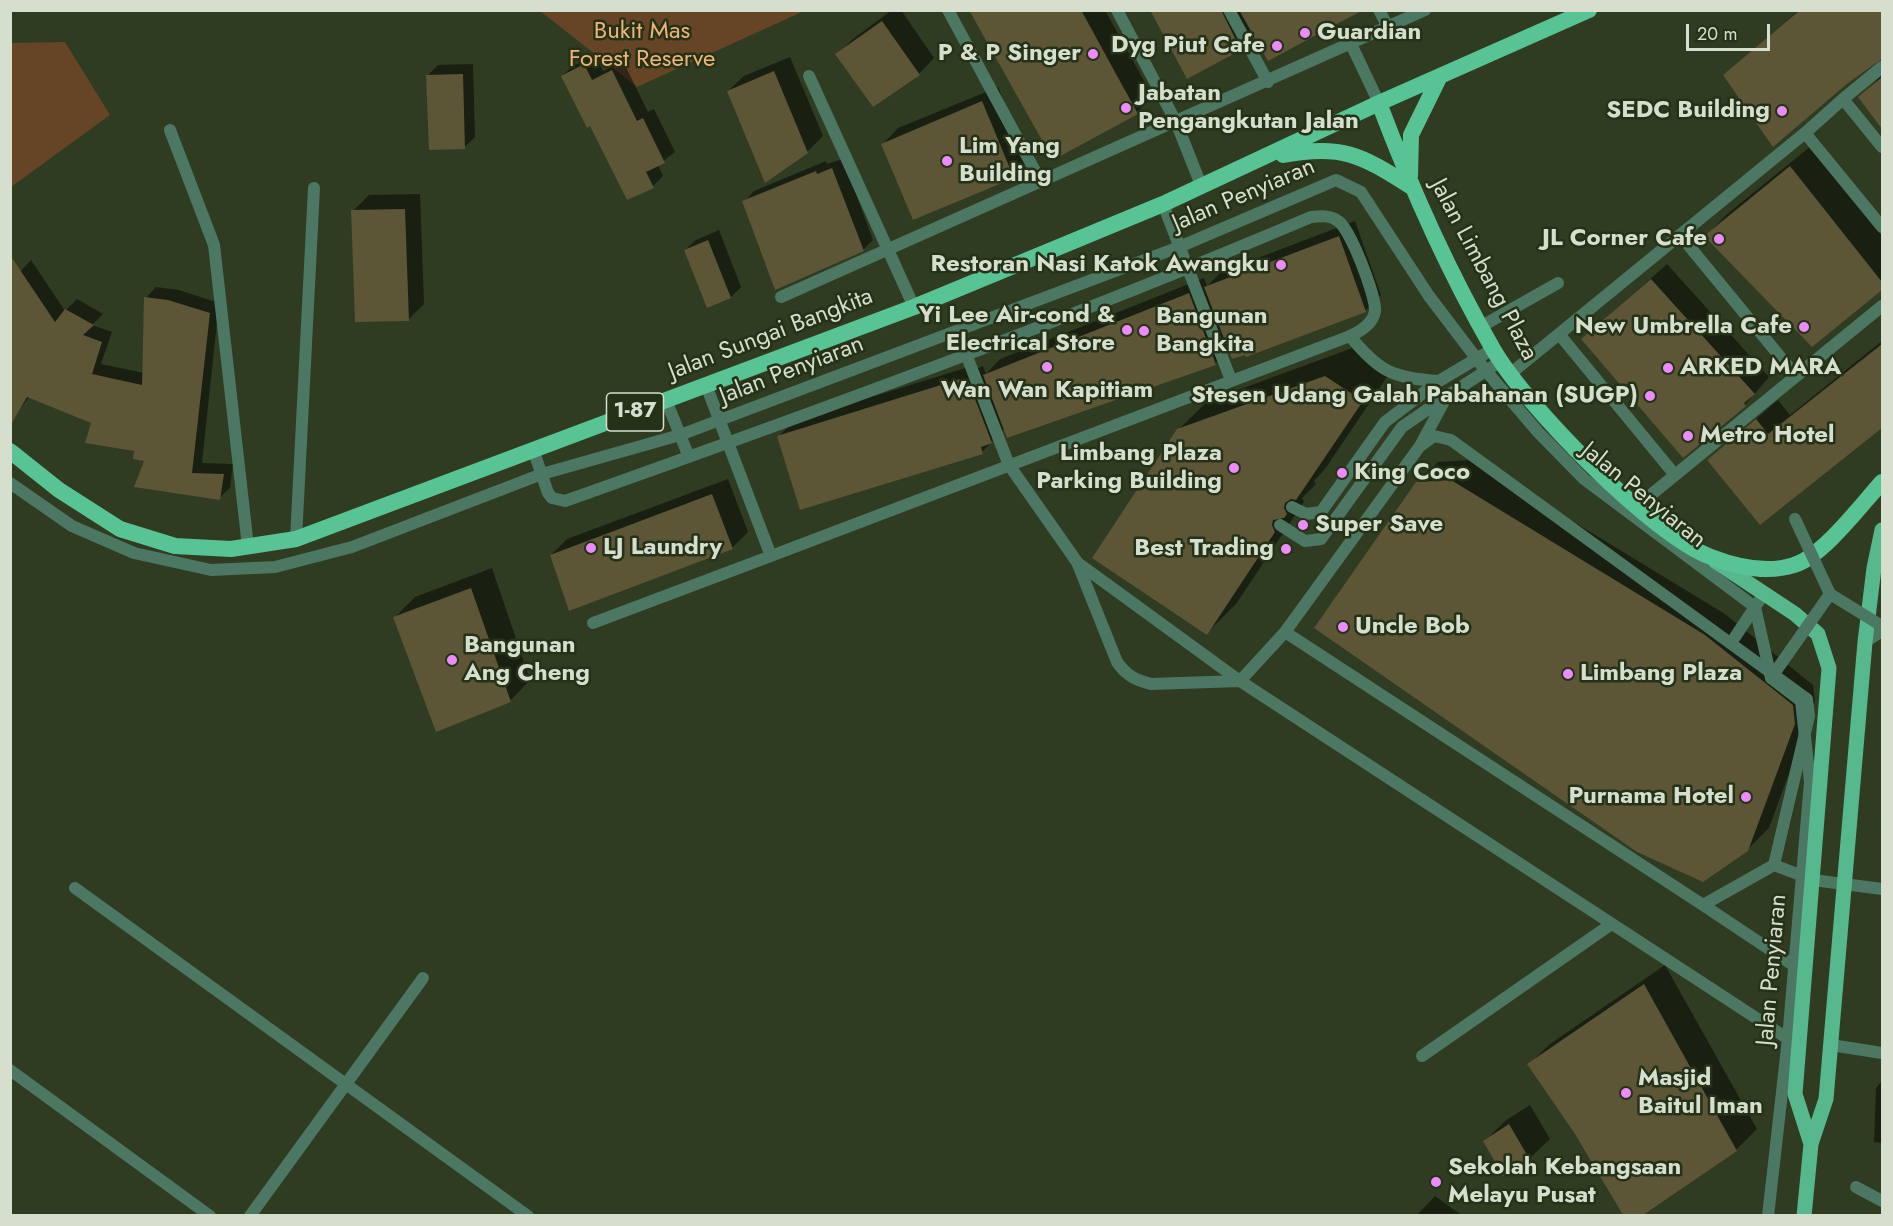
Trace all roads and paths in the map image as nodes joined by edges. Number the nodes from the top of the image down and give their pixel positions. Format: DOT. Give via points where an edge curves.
graph roads {
  1 [pos="948,10"];
  2 [pos="1117,10"];
  3 [pos="1229,10"];
  4 [pos="1379,10"];
  5 [pos="1425,10"];
  6 [pos="1588,10"];
  7 [pos="1388,27"];
  8 [pos="1351,45"];
  9 [pos="1882,67"];
  10 [pos="809,76"];
  11 [pos="1440,76"];
  12 [pos="1268,82"];
  13 [pos="1843,99"];
  14 [pos="1379,103"];
  15 [pos="1176,122"];
  16 [pos="170,130"];
  17 [pos="1805,133"];
  18 [pos="1882,147"];
  19 [pos="1262,158"];
  20 [pos="1041,182"];
  21 [pos="1202,186"];
  22 [pos="1410,186"];
  23 [pos="314,188"];
  24 [pos="1163,204"];
  25 [pos="1882,227"];
  26 [pos="1680,235"];
  27 [pos="1179,247"];
  28 [pos="888,249"];
  29 [pos="1188,269"];
  30 [pos="1558,284"];
  31 [pos="781,297"];
  32 [pos="1882,306"];
  33 [pos="914,307"];
  34 [pos="1482,327"];
  35 [pos="1558,334"];
  36 [pos="1350,336"];
  37 [pos="966,354"];
  38 [pos="1476,359"];
  39 [pos="1501,361"];
  40 [pos="1486,371"];
  41 [pos="1796,376"];
  42 [pos="1231,380"];
  43 [pos="1439,381"];
  44 [pos="706,385"];
  45 [pos="1447,396"];
  46 [pos="666,400"];
  47 [pos="719,420"];
  48 [pos="680,435"];
  49 [pos="728,443"];
  50 [pos="1420,446"];
  51 [pos="533,449"];
  52 [pos="10,451"];
  53 [pos="689,457"];
  54 [pos="1009,465"];
  55 [pos="542,474"];
  56 [pos="1675,475"];
  57 [pos="1882,482"];
  58 [pos="10,483"];
  59 [pos="1292,507"];
  60 [pos="1636,507"];
  61 [pos="1795,519"];
  62 [pos="1280,525"];
  63 [pos="1882,530"];
  64 [pos="296,539"];
  65 [pos="248,546"];
  66 [pos="771,556"];
  67 [pos="1710,557"];
  68 [pos="1077,562"];
  69 [pos="1830,594"];
  70 [pos="1759,601"];
  71 [pos="593,623"];
  72 [pos="1882,626"];
  73 [pos="1285,632"];
  74 [pos="1882,632"];
  75 [pos="1865,642"];
  76 [pos="1731,643"];
  77 [pos="1770,674"];
  78 [pos="1240,681"];
  79 [pos="1805,734"];
  80 [pos="1774,865"];
  81 [pos="1808,878"];
  82 [pos="1842,884"];
  83 [pos="75,888"];
  84 [pos="1882,889"];
  85 [pos="1703,906"];
  86 [pos="1610,925"];
  87 [pos="1800,969"];
  88 [pos="423,978"];
  89 [pos="1794,1043"];
  90 [pos="1831,1045"];
  91 [pos="1882,1053"];
  92 [pos="1422,1056"];
  93 [pos="10,1070"];
  94 [pos="346,1084"];
  95 [pos="1811,1144"];
  96 [pos="1856,1187"];
  97 [pos="1882,1201"];
  98 [pos="210,1215"];
  99 [pos="250,1215"];
  100 [pos="528,1215"];
  101 [pos="1768,1215"];
  102 [pos="1804,1215"];
  1 -- 20 [label="street"];
  2 -- 15 [label="street"];
  3 -- 12 [label="street"];
  4 -- 7 [label="street"];
  5 -- 7 [label="street"];
  6 -- 11 [label="highway, Jalan Sungai Bangkita"];
  7 -- 8 [label="street"];
  8 -- 12 [label="street"];
  8 -- 14 [label="street"];
  9 -- 13 [label="street"];
  10 -- 28 [label="street"];
  11 -- 14 [label="highway, Jalan Sungai Bangkita"];
  11 -- 22 [label="highway" via="1411,135"];
  12 -- 15 [label="street"];
  13 -- 17 [label="street"];
  13 -- 18 [label="street"];
  14 -- 19 [label="highway, Jalan Sungai Bangkita / 1-87"];
  14 -- 22 [label="highway, Jalan Limbang Plaza"];
  15 -- 20 [label="street"];
  15 -- 21 [label="street"];
  16 -- 65 [label="street" via="214,246"];
  17 -- 25 [label="street"];
  17 -- 26 [label="street"];
  19 -- 21 [label="highway, Jalan Sungai Bangkita / 1-87"];
  19 -- 22 [label="highway, 1-87" via="1314,149 1348,152"];
  20 -- 28 [label="street"];
  21 -- 24 [label="highway, Jalan Sungai Bangkita / 1-87"];
  22 -- 34 [label="highway, Jalan Limbang Plaza"];
  23 -- 64 [label="street"];
  24 -- 27 [label="street"];
  24 -- 33 [label="highway, Jalan Sungai Bangkita / 1-87"];
  26 -- 35 [label="street"];
  26 -- 41 [label="street"];
  27 -- 29 [label="street"];
  27 -- 38 [label="street, Jalan Penyiaran" via="1336,180 1361,192"];
  27 -- 47 [label="street, Jalan Penyiaran"];
  28 -- 31 [label="street"];
  28 -- 33 [label="street"];
  29 -- 36 [label="street" via="1311,217 1326,216 1340,222 1348,234 1373,299 1375,312 1370,324"];
  29 -- 37 [label="street"];
  29 -- 42 [label="street"];
  30 -- 34 [label="street"];
  32 -- 41 [label="street"];
  33 -- 44 [label="highway, Jalan Sungai Bangkita / 1-87"];
  34 -- 39 [label="highway, Jalan Limbang Plaza"];
  35 -- 39 [label="street"];
  35 -- 56 [label="street"];
  36 -- 42 [label="street"];
  36 -- 43 [label="street" via="1371,361 1391,373"];
  37 -- 49 [label="street"];
  37 -- 54 [label="street"];
  38 -- 39 [label="street"];
  38 -- 40 [label="street, Jalan Penyiaran"];
  38 -- 43 [label="street"];
  39 -- 40 [label="street"];
  39 -- 60 [label="highway, Jalan Limbang Plaza" via="1566,438"];
  40 -- 45 [label="street"];
  40 -- 70 [label="street, Jalan Penyiaran" via="1584,479"];
  41 -- 56 [label="street"];
  42 -- 54 [label="street"];
  43 -- 59 [label="street" via="1385,422 1321,512 1305,514"];
  44 -- 46 [label="highway, Jalan Sungai Bangkita / 1-87"];
  44 -- 47 [label="street"];
  45 -- 50 [label="street"];
  45 -- 62 [label="street" via="1402,428 1321,539 1305,541"];
  46 -- 48 [label="street"];
  46 -- 51 [label="highway, Jalan Sungai Bangkita / 1-87"];
  47 -- 48 [label="street, Jalan Penyiaran"];
  47 -- 49 [label="street"];
  48 -- 53 [label="street"];
  48 -- 55 [label="street, Jalan Penyiaran"];
  49 -- 53 [label="street"];
  49 -- 66 [label="street"];
  50 -- 73 [label="street"];
  50 -- 76 [label="street, Jalan Penyiaran" via="1434,436 1451,440"];
  51 -- 55 [label="street"];
  51 -- 64 [label="highway, Jalan Sungai Bangkita / 1-87"];
  52 -- 65 [label="highway, Jalan Sungai Bangkita / 1-87" via="59,490 120,529 174,546"];
  53 -- 55 [label="street" via="565,501 552,498"];
  54 -- 66 [label="street"];
  54 -- 68 [label="street"];
  55 -- 58 [label="street, Jalan Penyiaran" via="352,547 275,567 211,570 124,548 72,526"];
  56 -- 60 [label="street"];
  57 -- 67 [label="highway, Jalan Limbang Plaza" via="1825,545 1797,565 1765,571"];
  60 -- 67 [label="highway, Jalan Limbang Plaza" via="1677,539"];
  61 -- 69 [label="street, bridge"];
  63 -- 75 [label="main road"];
  64 -- 65 [label="highway, Jalan Sungai Bangkita / 1-87"];
  66 -- 71 [label="street"];
  67 -- 70 [label="main road"];
  68 -- 78 [label="street"];
  68 -- 78 [label="street" via="1125,673 1151,684"];
  69 -- 72 [label="street, bridge"];
  69 -- 77 [label="street, bridge"];
  70 -- 76 [label="street"];
  70 -- 77 [label="street"];
  70 -- 81 [label="main road" via="1795,614 1818,634 1829,668"];
  73 -- 78 [label="street"];
  73 -- 85 [label="street"];
  74 -- 75 [label="street"];
  75 -- 82 [label="main road"];
  76 -- 77 [label="street, Jalan Penyiaran"];
  77 -- 79 [label="street, Jalan Penyiaran" via="1801,701"];
  78 -- 86 [label="street"];
  79 -- 80 [label="street"];
  79 -- 81 [label="street, Jalan Penyiaran" via="1810,782"];
  80 -- 81 [label="street"];
  80 -- 85 [label="street"];
  81 -- 82 [label="street"];
  81 -- 87 [label="main road"];
  82 -- 84 [label="street"];
  82 -- 90 [label="main road"];
  83 -- 94 [label="street"];
  85 -- 87 [label="street"];
  86 -- 89 [label="street"];
  86 -- 92 [label="street"];
  87 -- 89 [label="main road"];
  88 -- 94 [label="street"];
  89 -- 95 [label="main road" via="1795,1094"];
  89 -- 101 [label="street, Jalan Penyiaran"];
  90 -- 91 [label="street"];
  90 -- 95 [label="main road" via="1826,1098"];
  93 -- 98 [label="street"];
  94 -- 99 [label="street"];
  94 -- 100 [label="street"];
  95 -- 102 [label="main road"];
  96 -- 97 [label="street"];
}
